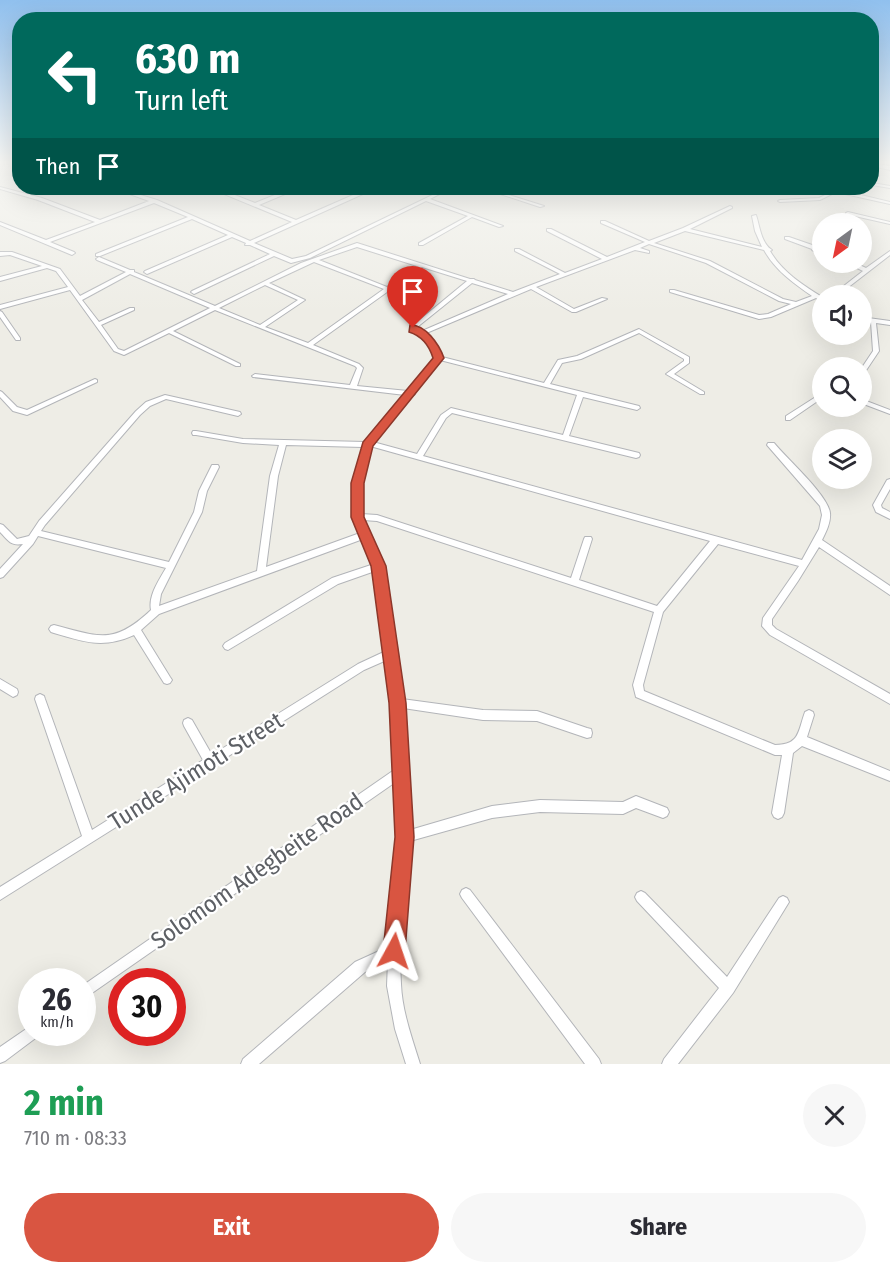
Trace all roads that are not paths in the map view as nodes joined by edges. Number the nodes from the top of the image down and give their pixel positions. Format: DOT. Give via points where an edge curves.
graph roads {
  1 [pos="76,213"];
  2 [pos="124,213"];
  3 [pos="180,213"];
  4 [pos="276,213"];
  5 [pos="318,213"];
  6 [pos="397,213"];
  7 [pos="462,213"];
  8 [pos="718,213"];
  9 [pos="471,216"];
  10 [pos="754,216"];
  11 [pos="191,218"];
  12 [pos="872,219"];
  13 [pos="100,222"];
  14 [pos="297,222"];
  15 [pos="603,222"];
  16 [pos="0,223"];
  17 [pos="890,224"];
  18 [pos="501,226"];
  19 [pos="685,229"];
  20 [pos="549,231"];
  21 [pos="230,236"];
  22 [pos="787,238"];
  23 [pos="46,242"];
  24 [pos="650,243"];
  25 [pos="248,244"];
  26 [pos="421,244"];
  27 [pos="812,247"];
  28 [pos="636,248"];
  29 [pos="517,250"];
  30 [pos="769,250"];
  31 [pos="647,252"];
  32 [pos="72,253"];
  33 [pos="890,253"];
  34 [pos="0,254"];
  35 [pos="272,255"];
  36 [pos="605,258"];
  37 [pos="313,260"];
  38 [pos="421,265"];
  39 [pos="50,266"];
  40 [pos="872,266"];
  41 [pos="132,272"];
  42 [pos="147,272"];
  43 [pos="862,273"];
  44 [pos="565,275"];
  45 [pos="0,279"];
  46 [pos="472,280"];
  47 [pos="265,283"];
  48 [pos="847,285"];
  49 [pos="70,288"];
  50 [pos="533,288"];
  51 [pos="388,290"];
  52 [pos="672,291"];
  53 [pos="194,292"];
  54 [pos="812,293"];
  55 [pos="513,294"];
  56 [pos="812,298"];
  57 [pos="79,299"];
  58 [pos="604,299"];
  59 [pos="796,304"];
  60 [pos="0,307"];
  61 [pos="214,308"];
  62 [pos="132,309"];
  63 [pos="0,313"];
  64 [pos="873,323"];
  65 [pos="890,323"];
  66 [pos="97,325"];
  67 [pos="260,327"];
  68 [pos="169,331"];
  69 [pos="420,332"];
  70 [pos="18,339"];
  71 [pos="308,346"];
  72 [pos="872,357"];
  73 [pos="439,358"];
  74 [pos="238,365"];
  75 [pos="255,375"];
  76 [pos="95,381"];
  77 [pos="546,385"];
  78 [pos="352,387"];
  79 [pos="702,393"];
  80 [pos="412,394"];
  81 [pos="581,394"];
  82 [pos="1,396"];
  83 [pos="812,402"];
  84 [pos="872,405"];
  85 [pos="637,408"];
  86 [pos="890,412"];
  87 [pos="238,414"];
  88 [pos="788,418"];
  89 [pos="196,433"];
  90 [pos="566,438"];
  91 [pos="284,442"];
  92 [pos="368,444"];
  93 [pos="771,445"];
  94 [pos="636,455"];
  95 [pos="418,456"];
  96 [pos="215,466"];
  97 [pos="890,482"];
  98 [pos="890,516"];
  99 [pos="357,517"];
  100 [pos="0,527"];
  101 [pos="364,535"];
  102 [pos="34,536"];
  103 [pos="588,539"];
  104 [pos="717,539"];
  105 [pos="818,542"];
  106 [pos="802,564"];
  107 [pos="170,566"];
  108 [pos="379,566"];
  109 [pos="261,573"];
  110 [pos="0,575"];
  111 [pos="574,583"];
  112 [pos="890,591"];
  113 [pos="659,610"];
  114 [pos="156,611"];
  115 [pos="54,629"];
  116 [pos="136,630"];
  117 [pos="228,646"];
  118 [pos="393,652"];
  119 [pos="167,680"];
  120 [pos="0,684"];
  121 [pos="13,692"];
  122 [pos="40,699"];
  123 [pos="890,699"];
  124 [pos="398,703"];
  125 [pos="809,715"];
  126 [pos="188,723"];
  127 [pos="587,733"];
  128 [pos="801,740"];
  129 [pos="788,750"];
  130 [pos="211,763"];
  131 [pos="402,770"];
  132 [pos="890,776"];
  133 [pos="663,812"];
  134 [pos="778,813"];
  135 [pos="405,837"];
  136 [pos="89,838"];
  137 [pos="0,894"];
  138 [pos="466,894"];
  139 [pos="641,897"];
  140 [pos="783,902"];
  141 [pos="394,951"];
  142 [pos="96,984"];
  143 [pos="728,988"];
  144 [pos="18,1042"];
  145 [pos="0,1056"];
  146 [pos="248,1064"];
  147 [pos="413,1064"];
  148 [pos="594,1064"];
  149 [pos="669,1064"];
  1 -- 13 [label="street"];
  2 -- 13 [label="street"];
  3 -- 11 [label="street"];
  4 -- 14 [label="street"];
  5 -- 14 [label="street"];
  6 -- 35 [label="street" via="296,261"];
  7 -- 9 [label="street"];
  8 -- 19 [label="street"];
  9 -- 18 [label="street"];
  9 -- 26 [label="street"];
  10 -- 30 [label="street"];
  11 -- 21 [label="street"];
  11 -- 41 [label="street" via="99,257"];
  12 -- 17 [label="street"];
  13 -- 23 [label="street"];
  14 -- 25 [label="street"];
  15 -- 24 [label="street"];
  16 -- 23 [label="street"];
  19 -- 24 [label="street"];
  19 -- 30 [label="street"];
  20 -- 36 [label="street"];
  21 -- 25 [label="street"];
  21 -- 42 [label="street"];
  22 -- 27 [label="street"];
  23 -- 32 [label="street"];
  24 -- 28 [label="street"];
  24 -- 59 [label="street" via="708,262"];
  25 -- 35 [label="street"];
  28 -- 31 [label="street"];
  28 -- 36 [label="street"];
  29 -- 44 [label="street"];
  30 -- 54 [label="street" via="771,261"];
  33 -- 40 [label="street"];
  34 -- 39 [label="street" via="10,253"];
  35 -- 53 [label="street"];
  36 -- 44 [label="street"];
  37 -- 38 [label="street" via="361,245"];
  37 -- 47 [label="street"];
  37 -- 51 [label="street"];
  38 -- 46 [label="street"];
  38 -- 51 [label="street"];
  39 -- 45 [label="street"];
  39 -- 49 [label="street" via="58,270"];
  41 -- 57 [label="street"];
  41 -- 61 [label="street"];
  43 -- 48 [label="street"];
  44 -- 50 [label="street"];
  46 -- 55 [label="street"];
  46 -- 69 [label="street" via="413,328"];
  47 -- 61 [label="street"];
  47 -- 67 [label="street" via="302,300"];
  49 -- 57 [label="street"];
  49 -- 60 [label="street"];
  50 -- 55 [label="street"];
  50 -- 58 [label="street" via="574,312"];
  51 -- 71 [label="street"];
  52 -- 59 [label="street" via="759,317"];
  55 -- 69 [label="street"];
  56 -- 59 [label="street"];
  57 -- 66 [label="street"];
  61 -- 67 [label="street"];
  61 -- 68 [label="street"];
  62 -- 66 [label="street"];
  63 -- 70 [label="street"];
  64 -- 65 [label="street"];
  64 -- 72 [label="street" via="876,351"];
  66 -- 68 [label="street" via="116,350 124,353"];
  67 -- 71 [label="street"];
  68 -- 74 [label="street"];
  69 -- 73 [label="street" via="435,347"];
  71 -- 78 [label="street" via="357,365 360,368"];
  73 -- 77 [label="street"];
  73 -- 80 [label="street"];
  75 -- 78 [label="street"];
  76 -- 82 [label="street" via="27,413 15,409"];
  77 -- 79 [label="street" via="560,361 579,358 639,331 687,358 669,374"];
  77 -- 81 [label="street"];
  78 -- 80 [label="street"];
  80 -- 92 [label="street"];
  81 -- 85 [label="street"];
  81 -- 90 [label="street"];
  83 -- 88 [label="street"];
  84 -- 86 [label="street"];
  87 -- 102 [label="street" via="165,397 148,404"];
  89 -- 91 [label="street" via="243,441"];
  90 -- 94 [label="street"];
  90 -- 95 [label="street" via="452,410 443,417"];
  91 -- 92 [label="street"];
  91 -- 109 [label="street" via="274,476"];
  92 -- 95 [label="street"];
  92 -- 99 [label="street" via="358,483"];
  93 -- 105 [label="street" via="824,505 827,520"];
  95 -- 104 [label="street"];
  96 -- 107 [label="street" via="198,512"];
  97 -- 98 [label="street" via="877,506"];
  99 -- 101 [label="street"];
  99 -- 111 [label="street" via="377,518"];
  100 -- 102 [label="street" via="15,542"];
  101 -- 108 [label="street"];
  101 -- 109 [label="street"];
  102 -- 107 [label="street"];
  102 -- 110 [label="street"];
  103 -- 111 [label="street"];
  104 -- 106 [label="street"];
  104 -- 113 [label="street"];
  105 -- 106 [label="street"];
  105 -- 112 [label="street"];
  106 -- 123 [label="street" via="768,618 767,626"];
  107 -- 114 [label="street" via="154,602"];
  108 -- 117 [label="street" via="335,581"];
  108 -- 118 [label="street"];
  109 -- 114 [label="street"];
  111 -- 113 [label="street"];
  113 -- 129 [label="street" via="638,686 640,694 775,750"];
  114 -- 116 [label="street"];
  115 -- 116 [label="street" via="100,642"];
  116 -- 119 [label="street"];
  118 -- 124 [label="street"];
  118 -- 130 [label="street, Tunde Ajimoti Street" via="361,667"];
  120 -- 121 [label="street"];
  122 -- 136 [label="street"];
  124 -- 127 [label="street" via="483,715 537,716"];
  124 -- 131 [label="street"];
  125 -- 128 [label="street"];
  126 -- 130 [label="street"];
  128 -- 129 [label="street"];
  128 -- 132 [label="street"];
  129 -- 134 [label="street"];
  130 -- 136 [label="street, Tunde Ajimoti Street"];
  131 -- 135 [label="street"];
  131 -- 142 [label="street, Solomom Adegbeite Road"];
  133 -- 135 [label="street" via="636,802 623,808 540,806 492,812"];
  135 -- 141 [label="street"];
  136 -- 137 [label="street, Tunde Ajimoti Street"];
  138 -- 148 [label="street"];
  139 -- 143 [label="street"];
  140 -- 143 [label="street"];
  141 -- 146 [label="street" via="360,967"];
  141 -- 147 [label="street" via="394,986"];
  143 -- 149 [label="street"];
  144 -- 145 [label="street"];
}
